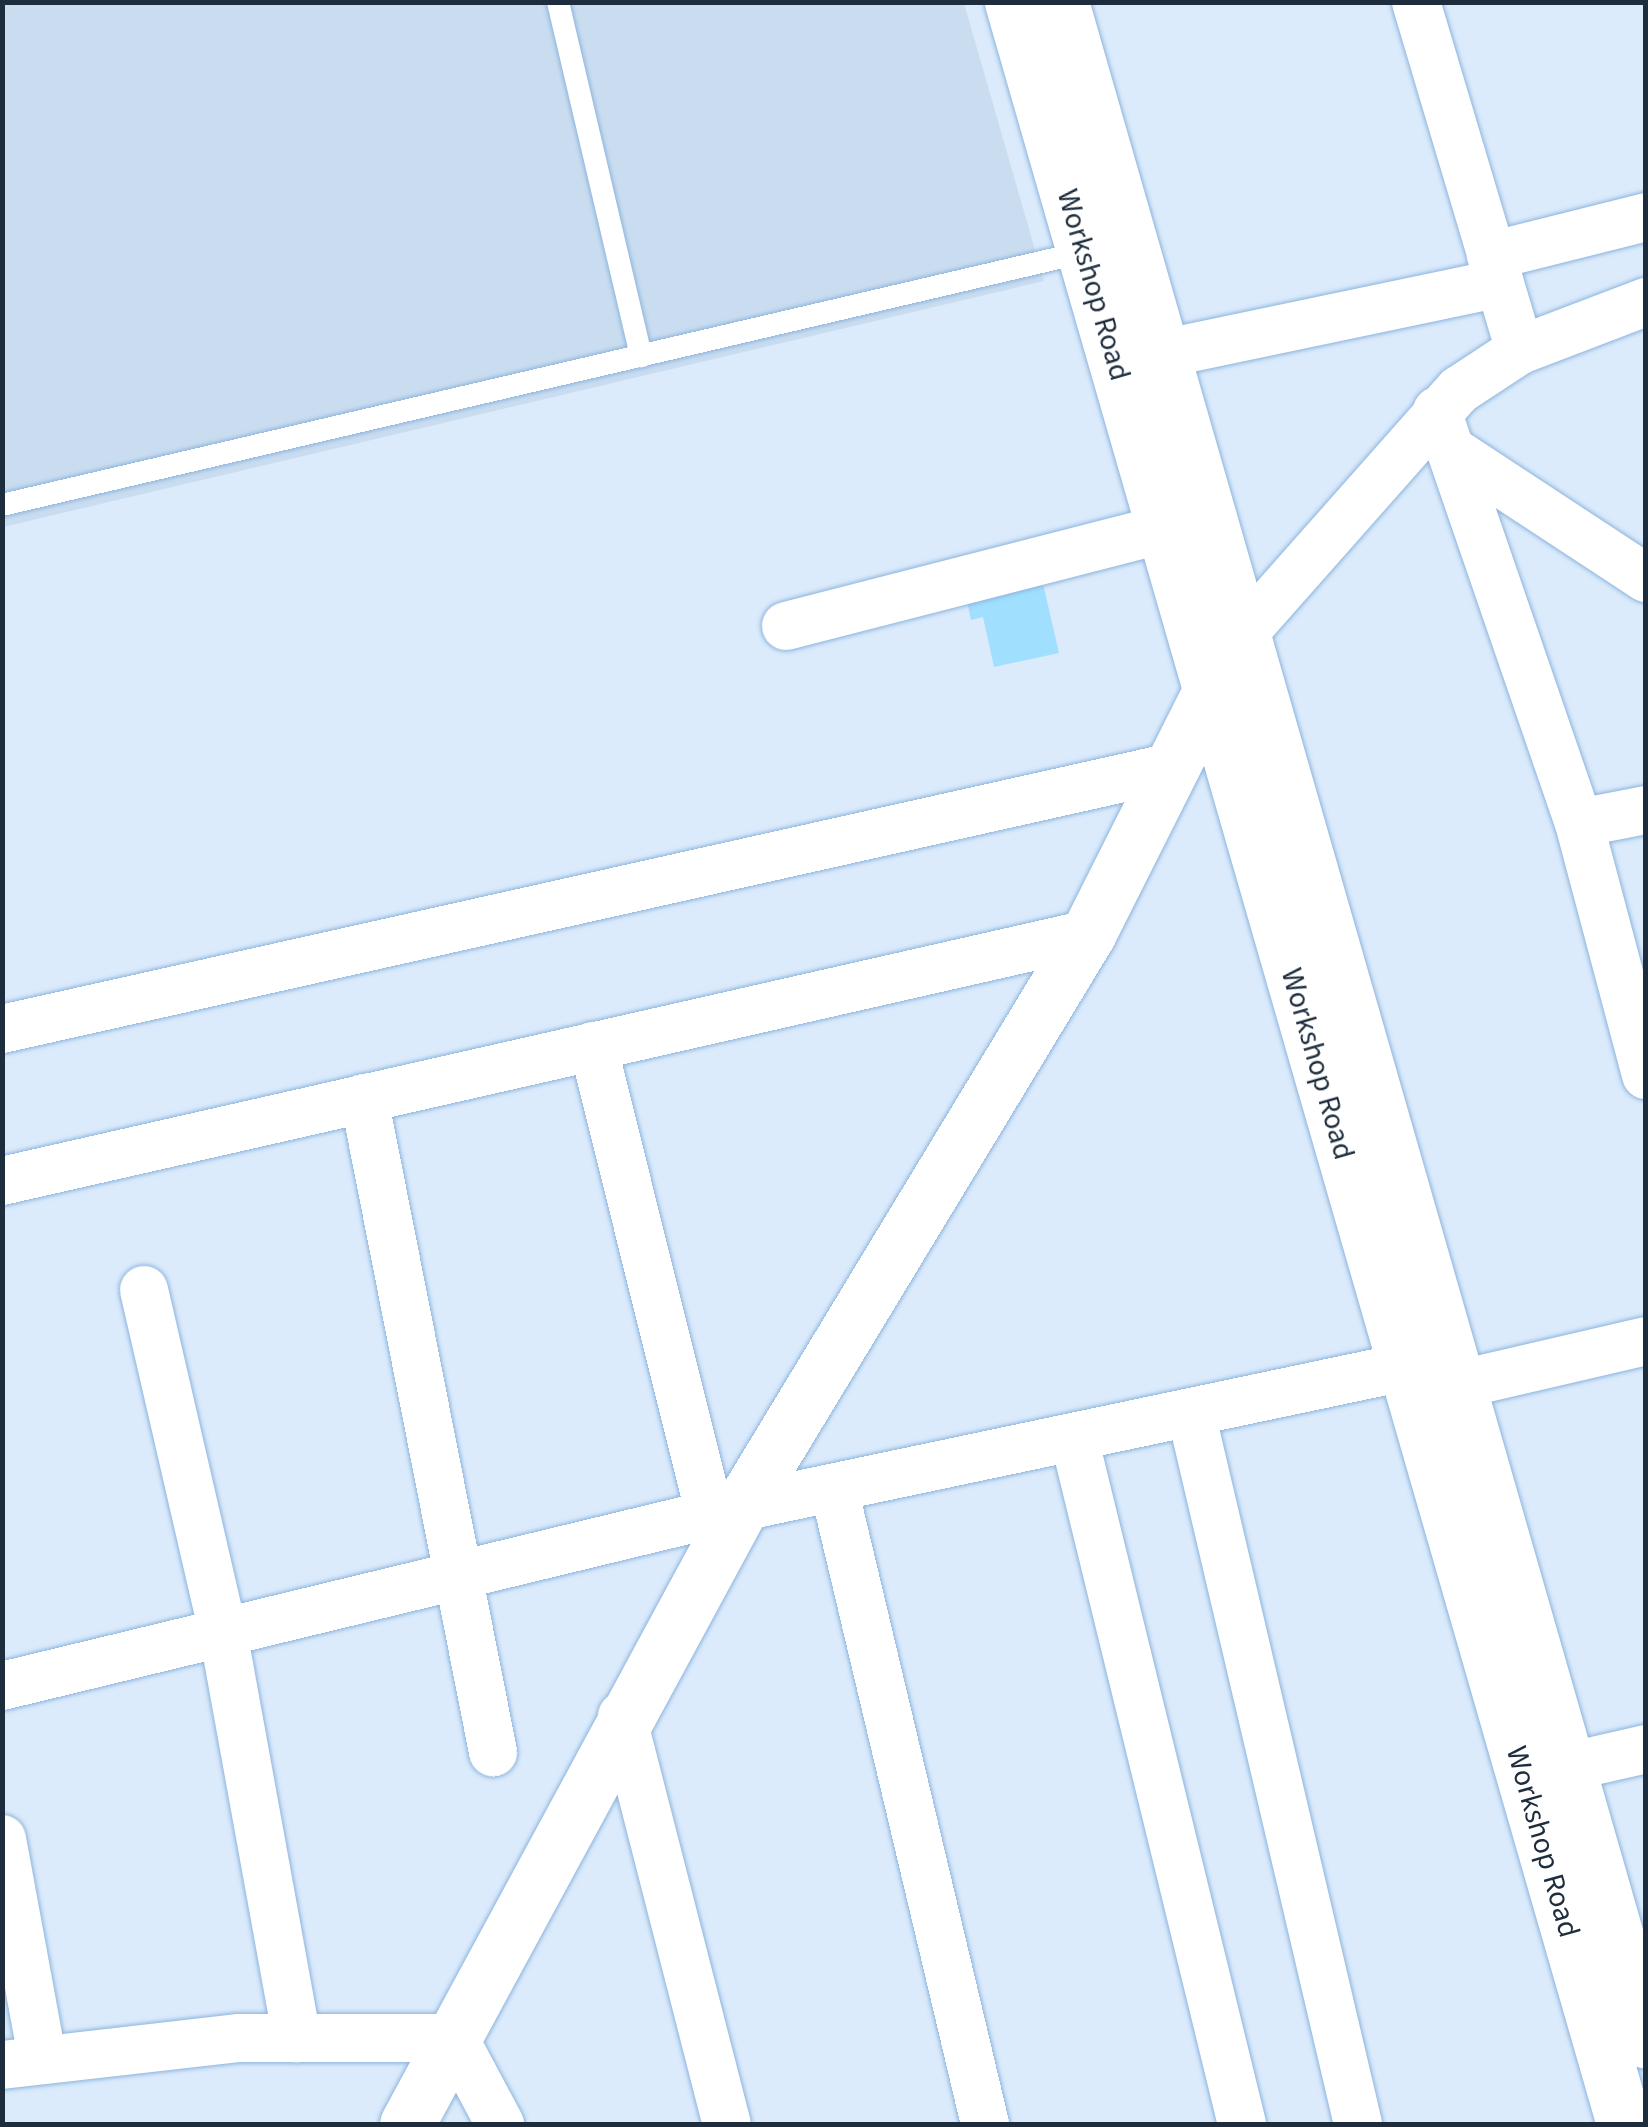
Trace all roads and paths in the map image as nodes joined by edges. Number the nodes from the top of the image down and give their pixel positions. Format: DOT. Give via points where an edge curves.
graph roads {
  1 [pos="558,2"];
  2 [pos="1012,2"];
  3 [pos="1060,2"];
  4 [pos="1416,2"];
  5 [pos="1646,217"];
  6 [pos="1084,252"];
  7 [pos="1496,270"];
  8 [pos="1646,302"];
  9 [pos="1520,350"];
  10 [pos="1161,354"];
  11 [pos="641,356"];
  12 [pos="1446,432"];
  13 [pos="2,505"];
  14 [pos="1164,529"];
  15 [pos="1646,578"];
  16 [pos="786,626"];
  17 [pos="1242,635"];
  18 [pos="1210,689"];
  19 [pos="1172,767"];
  20 [pos="1646,810"];
  21 [pos="1579,823"];
  22 [pos="1088,934"];
  23 [pos="2,1029"];
  24 [pos="593,1046"];
  25 [pos="1646,1074"];
  26 [pos="364,1098"];
  27 [pos="2,1181"];
  28 [pos="144,1290"];
  29 [pos="1646,1342"];
  30 [pos="1404,1367"];
  31 [pos="1457,1385"];
  32 [pos="1191,1412"];
  33 [pos="1074,1438"];
  34 [pos="834,1489"];
  35 [pos="725,1511"];
  36 [pos="456,1574"];
  37 [pos="223,1632"];
  38 [pos="2,1686"];
  39 [pos="622,1716"];
  40 [pos="1646,1749"];
  41 [pos="493,1752"];
  42 [pos="1567,1768"];
  43 [pos="2,1839"];
  44 [pos="297,2038"];
  45 [pos="454,2038"];
  46 [pos="1646,2041"];
  47 [pos="22,2061"];
  48 [pos="406,2124"];
  49 [pos="500,2124"];
  50 [pos="727,2124"];
  51 [pos="985,2124"];
  52 [pos="1242,2124"];
  53 [pos="1358,2124"];
  54 [pos="1624,2124"];
  1 -- 11 [label="lane"];
  2 -- 6 [label="main road, Workshop Road"];
  3 -- 10 [label="main road, Workshop Road"];
  4 -- 7 [label="street"];
  5 -- 7 [label="street"];
  6 -- 11 [label="lane"];
  6 -- 14 [label="main road, Workshop Road"];
  7 -- 9 [label="street"];
  7 -- 10 [label="street"];
  8 -- 9 [label="street"];
  9 -- 12 [label="street"];
  10 -- 17 [label="main road, Workshop Road"];
  11 -- 13 [label="lane"];
  12 -- 15 [label="street"];
  12 -- 17 [label="street"];
  12 -- 21 [label="street"];
  14 -- 16 [label="street"];
  14 -- 18 [label="main road, Workshop Road"];
  17 -- 18 [label="main road"];
  17 -- 31 [label="main road, Workshop Road"];
  18 -- 19 [label="main road"];
  18 -- 30 [label="main road, Workshop Road"];
  19 -- 22 [label="main road"];
  19 -- 23 [label="street"];
  20 -- 21 [label="street"];
  21 -- 25 [label="street"];
  22 -- 24 [label="street"];
  22 -- 35 [label="main road"];
  24 -- 26 [label="street"];
  24 -- 35 [label="street"];
  26 -- 27 [label="street"];
  26 -- 36 [label="street"];
  28 -- 37 [label="street"];
  29 -- 31 [label="street"];
  30 -- 32 [label="street"];
  30 -- 54 [label="main road, Workshop Road"];
  31 -- 42 [label="main road, Workshop Road"];
  32 -- 33 [label="street"];
  32 -- 53 [label="street"];
  33 -- 34 [label="street"];
  33 -- 52 [label="street"];
  34 -- 35 [label="street"];
  34 -- 51 [label="street"];
  35 -- 36 [label="street"];
  35 -- 39 [label="main road"];
  36 -- 37 [label="street"];
  36 -- 41 [label="street"];
  37 -- 38 [label="street"];
  37 -- 44 [label="street"];
  39 -- 45 [label="main road"];
  39 -- 50 [label="street"];
  40 -- 42 [label="street"];
  42 -- 46 [label="main road, Workshop Road"];
  43 -- 47 [label="street"];
  44 -- 45 [label="street"];
  44 -- 47 [label="street"];
  45 -- 48 [label="main road"];
  45 -- 49 [label="street"];
}
